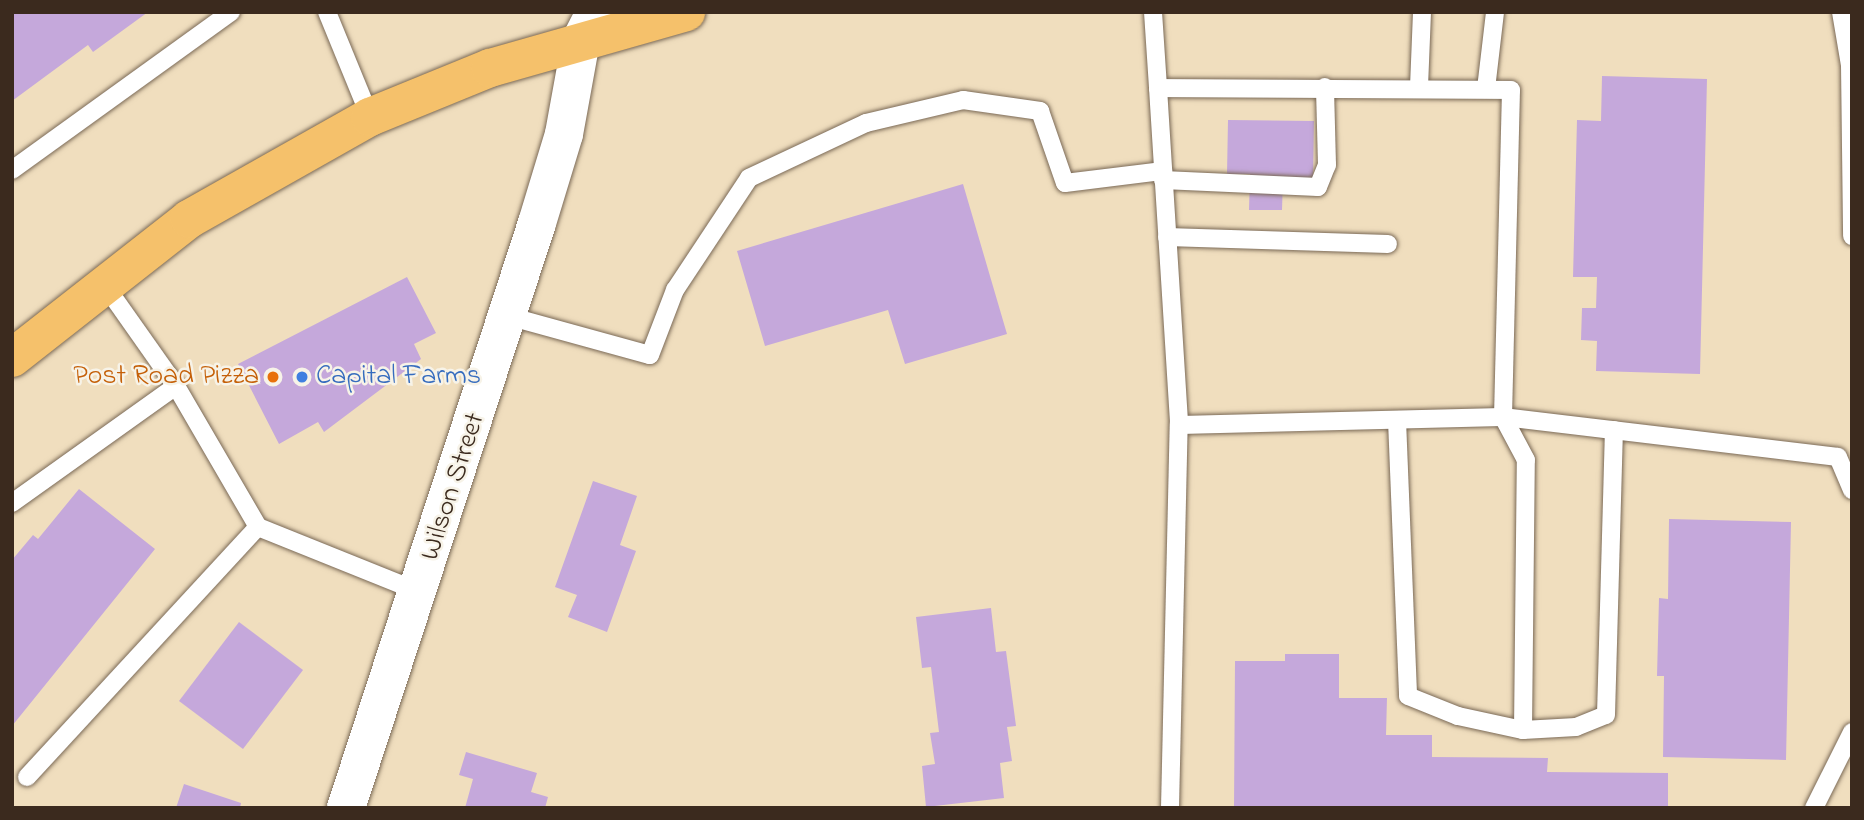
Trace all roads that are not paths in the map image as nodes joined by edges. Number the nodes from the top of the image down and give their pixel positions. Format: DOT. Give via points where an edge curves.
graph roads {
  1 [pos="230,12"];
  2 [pos="327,12"];
  3 [pos="685,12"];
  4 [pos="1153,12"];
  5 [pos="1422,12"];
  6 [pos="1495,12"];
  7 [pos="1841,12"];
  8 [pos="588,26"];
  9 [pos="1325,87"];
  10 [pos="1419,87"];
  11 [pos="1158,88"];
  12 [pos="1486,89"];
  13 [pos="370,117"];
  14 [pos="12,170"];
  15 [pos="1163,175"];
  16 [pos="1851,199"];
  17 [pos="1852,236"];
  18 [pos="1167,237"];
  19 [pos="1388,244"];
  20 [pos="104,284"];
  21 [pos="508,316"];
  22 [pos="12,358"];
  23 [pos="176,386"];
  24 [pos="1503,417"];
  25 [pos="1397,420"];
  26 [pos="1179,425"];
  27 [pos="1614,430"];
  28 [pos="1852,490"];
  29 [pos="12,503"];
  30 [pos="258,527"];
  31 [pos="420,592"];
  32 [pos="1522,730"];
  33 [pos="1852,732"];
  34 [pos="27,777"];
  35 [pos="346,808"];
  36 [pos="1170,808"];
  37 [pos="1814,808"];
  1 -- 14 [label="lane"];
  2 -- 13 [label="lane"];
  3 -- 8 [label="main road"];
  4 -- 11 [label="lane"];
  5 -- 10 [label="lane"];
  6 -- 12 [label="lane"];
  7 -- 16 [label="lane" via="1850,65"];
  8 -- 13 [label="main road"];
  8 -- 21 [label="street, Wilson Street" via="564,134"];
  9 -- 10 [label="lane"];
  9 -- 11 [label="lane"];
  9 -- 15 [label="lane" via="1327,165 1318,187"];
  10 -- 12 [label="lane"];
  11 -- 15 [label="lane"];
  12 -- 24 [label="lane" via="1511,90"];
  13 -- 20 [label="main road" via="189,219"];
  15 -- 18 [label="lane"];
  15 -- 21 [label="lane" via="1065,183 1040,111 963,100 866,123 749,178 675,290 650,355"];
  16 -- 17 [label="lane"];
  18 -- 19 [label="lane"];
  18 -- 26 [label="lane"];
  20 -- 22 [label="main road"];
  20 -- 23 [label="lane"];
  21 -- 31 [label="street, Wilson Street"];
  23 -- 29 [label="lane"];
  23 -- 30 [label="lane"];
  24 -- 25 [label="lane"];
  24 -- 27 [label="lane"];
  24 -- 32 [label="lane" via="1526,460"];
  25 -- 26 [label="lane"];
  25 -- 32 [label="lane" via="1408,696 1458,716"];
  26 -- 36 [label="lane"];
  27 -- 28 [label="lane" via="1838,457"];
  27 -- 32 [label="lane" via="1606,715 1576,727"];
  30 -- 31 [label="lane"];
  30 -- 34 [label="lane"];
  31 -- 35 [label="street, Wilson Street"];
  33 -- 37 [label="lane"];
}
